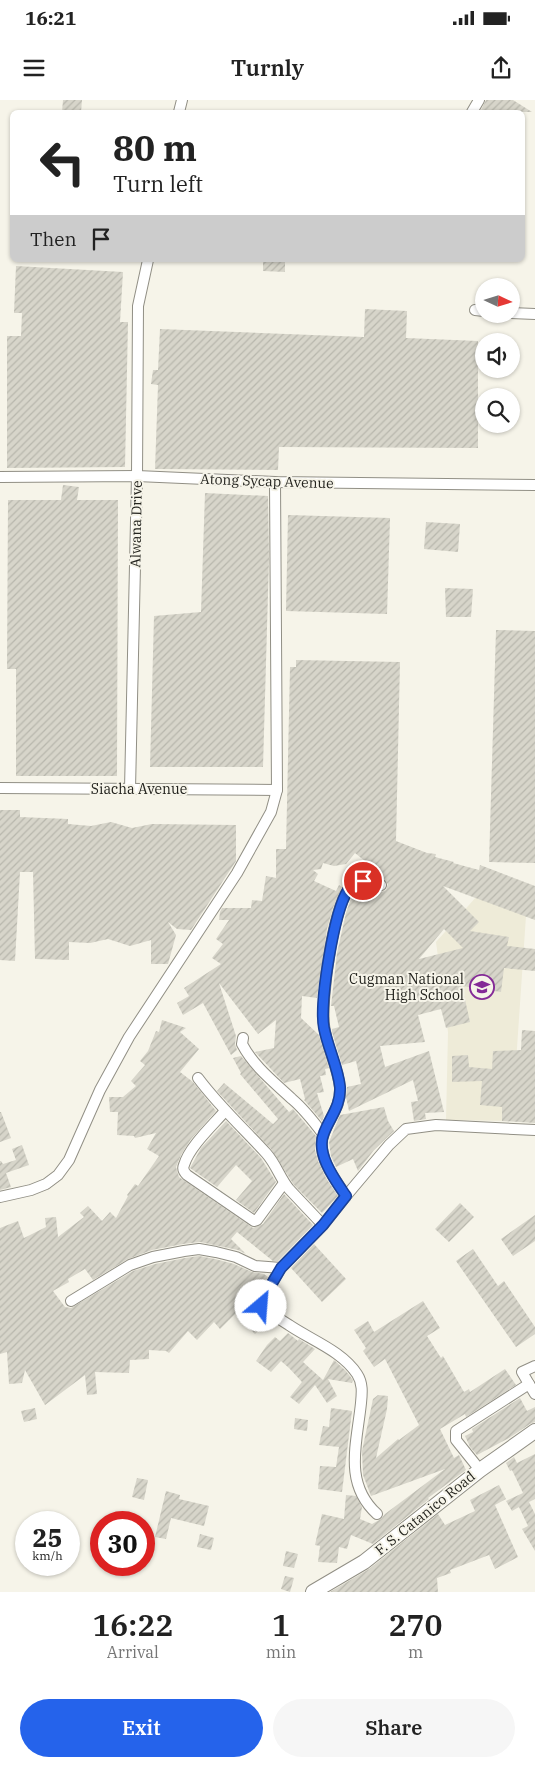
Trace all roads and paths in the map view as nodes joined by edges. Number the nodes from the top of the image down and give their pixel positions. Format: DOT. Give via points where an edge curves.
graph roads {
  1 [pos="148,262"];
  2 [pos="520,313"];
  3 [pos="535,314"];
  4 [pos="0,476"];
  5 [pos="137,476"];
  6 [pos="275,482"];
  7 [pos="535,485"];
  8 [pos="0,788"];
  9 [pos="130,789"];
  10 [pos="277,790"];
  11 [pos="381,886"];
  12 [pos="243,1038"];
  13 [pos="198,1078"];
  14 [pos="225,1111"];
  15 [pos="535,1130"];
  16 [pos="323,1134"];
  17 [pos="284,1183"];
  18 [pos="346,1196"];
  19 [pos="0,1197"];
  20 [pos="323,1225"];
  21 [pos="281,1268"];
  22 [pos="71,1301"];
  23 [pos="535,1366"];
  24 [pos="529,1384"];
  25 [pos="535,1394"];
  26 [pos="535,1431"];
  27 [pos="480,1470"];
  28 [pos="377,1514"];
  29 [pos="313,1592"];
  1 -- 5 [label="street, Alwana Drive" via="138,306"];
  2 -- 3 [label="street"];
  4 -- 5 [label="street, Atong Sycap Avenue"];
  5 -- 6 [label="street, Atong Sycap Avenue"];
  5 -- 9 [label="street, Alwana Drive"];
  6 -- 7 [label="street, Atong Sycap Avenue"];
  6 -- 10 [label="street"];
  8 -- 9 [label="street, Siacha Avenue"];
  9 -- 10 [label="street, Siacha Avenue"];
  10 -- 19 [label="street" via="271,812 237,874 116,1059 69,1160 58,1176 46,1184"];
  11 -- 16 [label="street" via="363,881 353,884 339,914 332,942 323,1016 340,1095"];
  12 -- 16 [label="street" via="242,1044 262,1072 304,1110"];
  13 -- 14 [label="street"];
  14 -- 17 [label="street" via="267,1154"];
  14 -- 17 [label="street" via="190,1152 184,1171 254,1221"];
  15 -- 18 [label="street" via="436,1125 409,1128 389,1145"];
  16 -- 18 [label="street" via="324,1157"];
  17 -- 20 [label="street"];
  18 -- 20 [label="street"];
  20 -- 21 [label="street"];
  21 -- 22 [label="street" via="255,1266 236,1257 199,1249 184,1251 130,1265"];
  21 -- 28 [label="street" via="261,1306 339,1356 356,1372 361,1382 354,1452 356,1475 366,1505"];
  23 -- 24 [label="street" via="522,1372"];
  24 -- 25 [label="street"];
  24 -- 27 [label="street" via="456,1431 456,1440"];
  26 -- 27 [label="street, F. S. Catanico Road"];
  27 -- 29 [label="street, F. S. Catanico Road" via="364,1562"];
}
